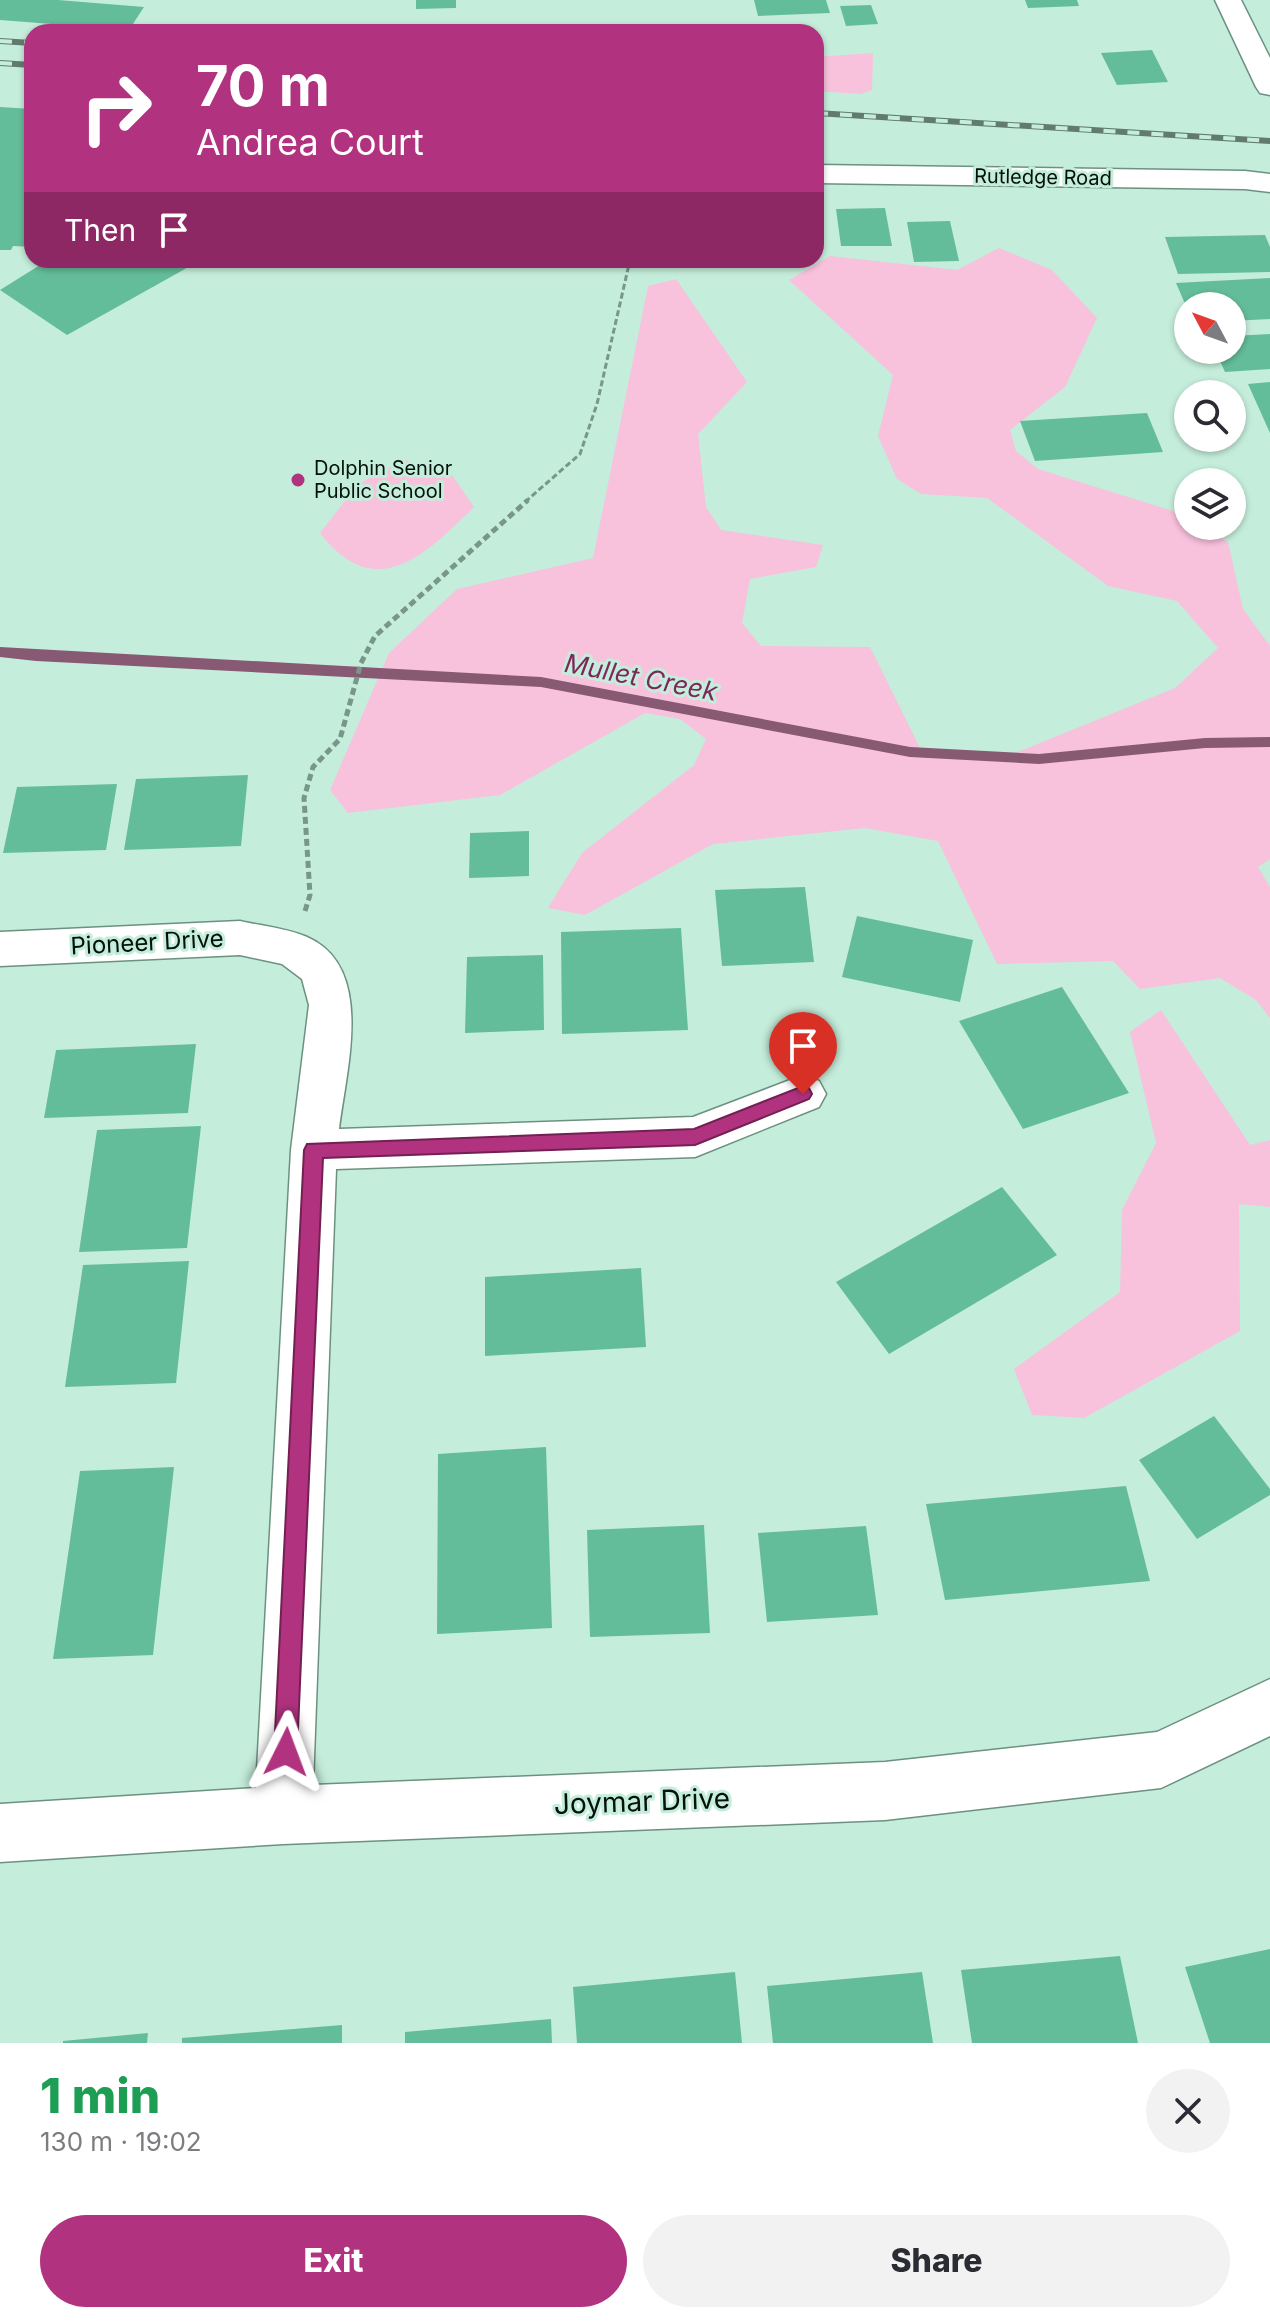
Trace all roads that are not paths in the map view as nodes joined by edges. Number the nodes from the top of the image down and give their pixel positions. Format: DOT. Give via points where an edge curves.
graph roads {
  1 [pos="1228,0"];
  2 [pos="1270,87"];
  3 [pos="824,174"];
  4 [pos="1270,183"];
  5 [pos="0,949"];
  6 [pos="803,1094"];
  7 [pos="314,1150"];
  8 [pos="1270,1707"];
  9 [pos="283,1815"];
  10 [pos="0,1833"];
  1 -- 2 [label="street"];
  3 -- 4 [label="street, Rutledge Road"];
  5 -- 7 [label="street, Pioneer Drive" via="240,938 294,950 321,969 331,1005"];
  6 -- 7 [label="street" via="695,1137"];
  7 -- 9 [label="street"];
  8 -- 9 [label="street, Joymar Drive" via="1161,1760 900,1790"];
  9 -- 10 [label="street, Joymar Drive"];
}
